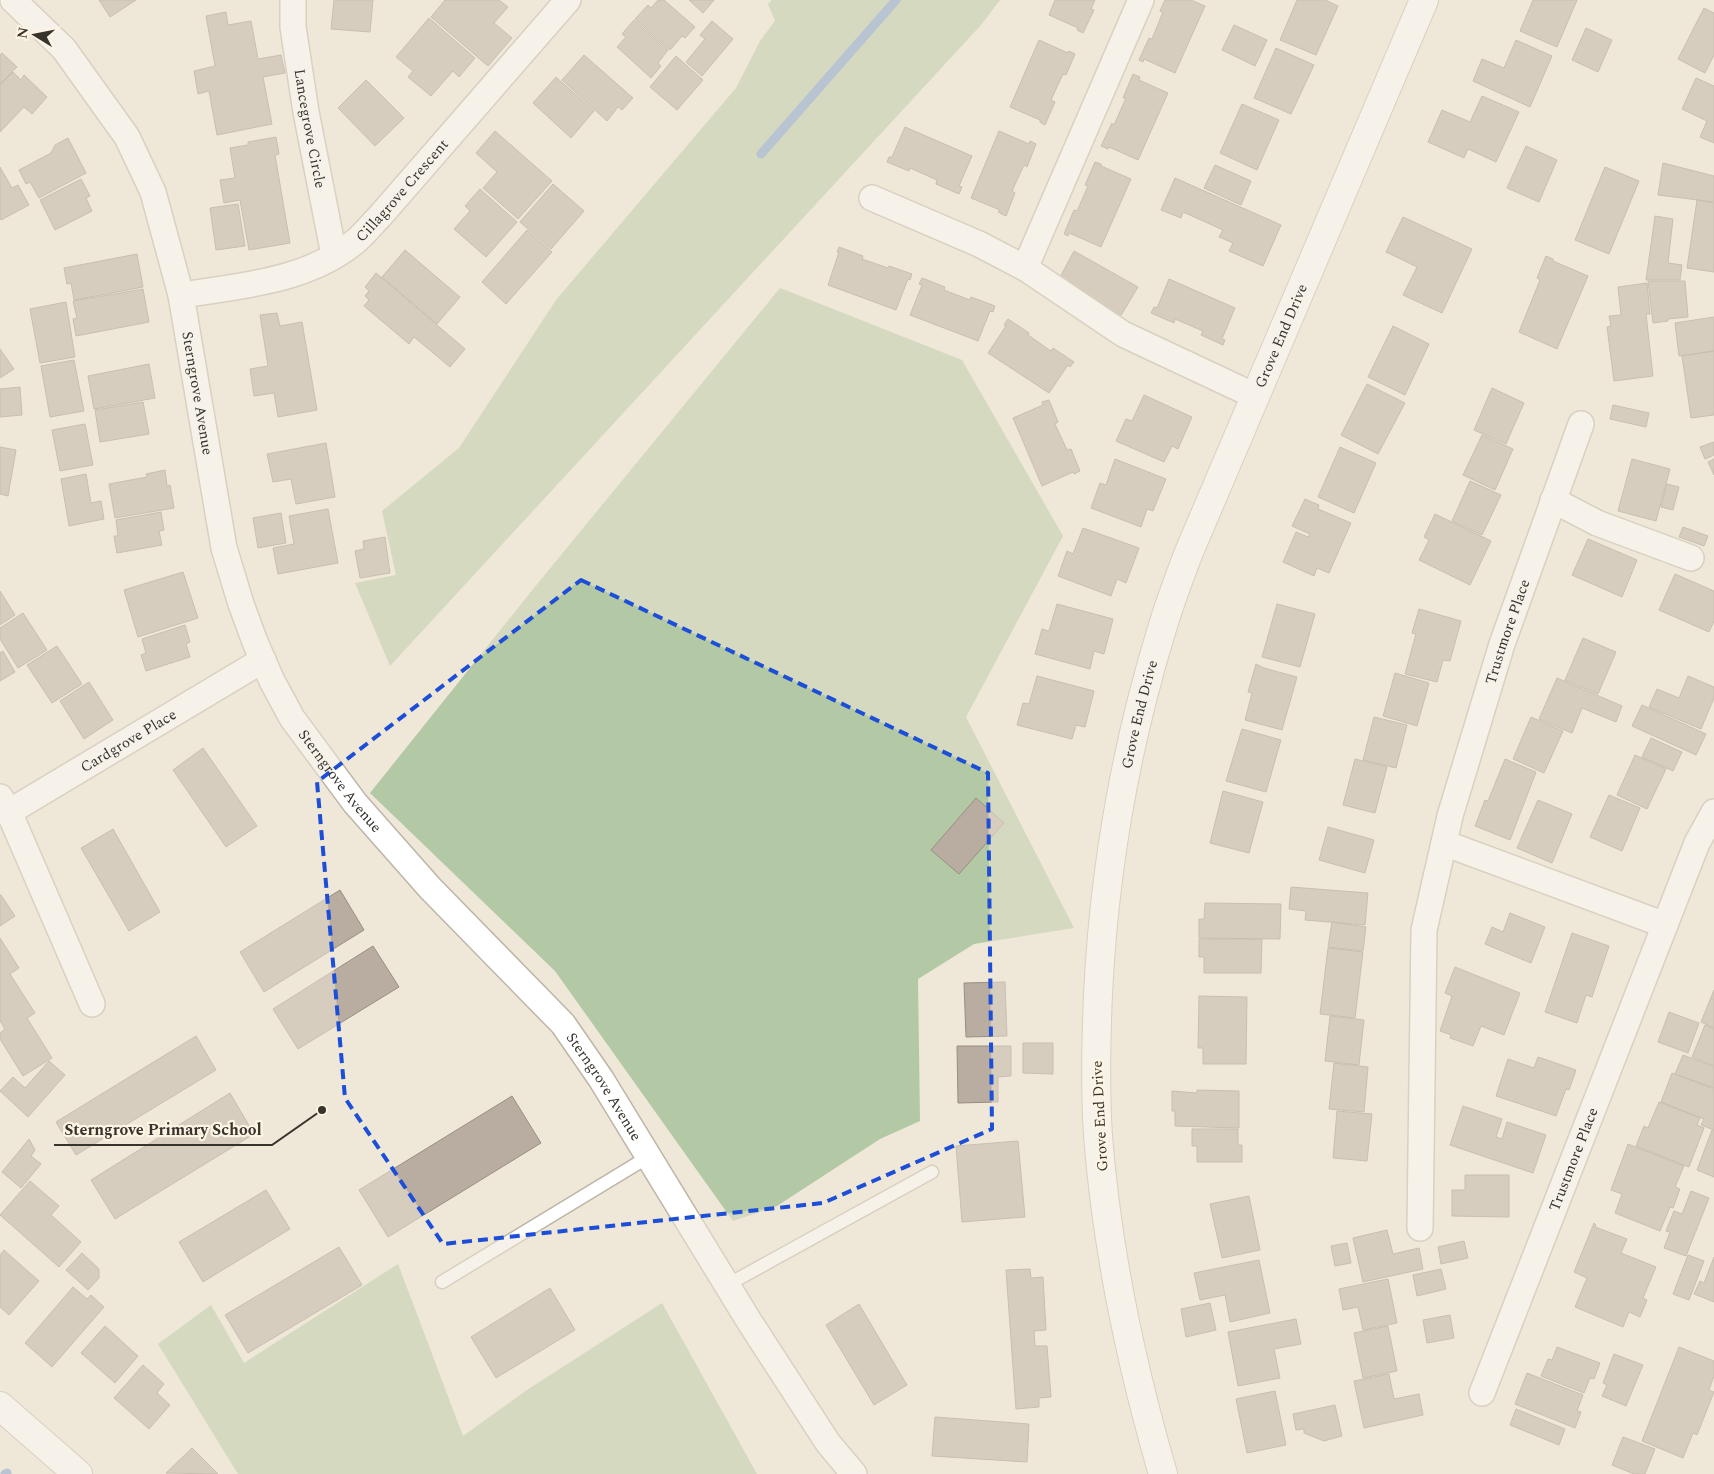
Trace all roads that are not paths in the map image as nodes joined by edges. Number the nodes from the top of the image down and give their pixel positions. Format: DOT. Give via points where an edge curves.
graph roads {
  1 [pos="13,0"];
  2 [pos="293,0"];
  3 [pos="568,0"];
  4 [pos="1142,0"];
  5 [pos="1424,0"];
  6 [pos="872,198"];
  7 [pos="334,255"];
  8 [pos="1025,268"];
  9 [pos="181,295"];
  10 [pos="1254,396"];
  11 [pos="1581,424"];
  12 [pos="1553,500"];
  13 [pos="1691,558"];
  14 [pos="263,660"];
  15 [pos="5,804"];
  16 [pos="1714,812"];
  17 [pos="1444,843"];
  18 [pos="1665,925"];
  19 [pos="92,1004"];
  20 [pos="648,1157"];
  21 [pos="932,1172"];
  22 [pos="1420,1228"];
  23 [pos="442,1282"];
  24 [pos="727,1285"];
  25 [pos="1482,1393"];
  26 [pos="0,1406"];
  27 [pos="78,1474"];
  28 [pos="854,1474"];
  29 [pos="1163,1474"];
  1 -- 9 [label="street, Sterngrove Avenue" via="64,49 127,137 153,192"];
  2 -- 7 [label="street, Lancegrove Circle" via="306,112"];
  3 -- 7 [label="street, Cillagrove Crescent" via="381,215 356,241"];
  4 -- 8 [label="street"];
  5 -- 10 [label="street, Grove End Drive"];
  6 -- 8 [label="street" via="979,244"];
  7 -- 9 [label="street, Cillagrove Crescent" via="312,267 259,284"];
  8 -- 10 [label="street" via="1123,334"];
  9 -- 14 [label="street, Sterngrove Avenue" via="224,548"];
  10 -- 29 [label="street, Grove End Drive" via="1189,552 1161,632 1134,729 1114,830 1100,947 1096,1048 1098,1136 1122,1309"];
  11 -- 12 [label="street, Trustmore Place"];
  12 -- 13 [label="street" via="1597,523"];
  12 -- 17 [label="street, Trustmore Place" via="1502,644"];
  14 -- 15 [label="street, Cardgrove Place"];
  14 -- 20 [label="street, Sterngrove Avenue" via="292,718 355,803 430,888 563,1024"];
  15 -- 19 [label="street"];
  16 -- 18 [label="street, Trustmore Place" via="1697,843"];
  17 -- 18 [label="street"];
  17 -- 22 [label="street, Trustmore Place" via="1424,930"];
  18 -- 25 [label="street, Trustmore Place"];
  20 -- 23 [label="lane"];
  20 -- 24 [label="street, Sterngrove Avenue"];
  21 -- 24 [label="lane"];
  24 -- 28 [label="street, Sterngrove Avenue" via="828,1443"];
  26 -- 27 [label="street"];
}
